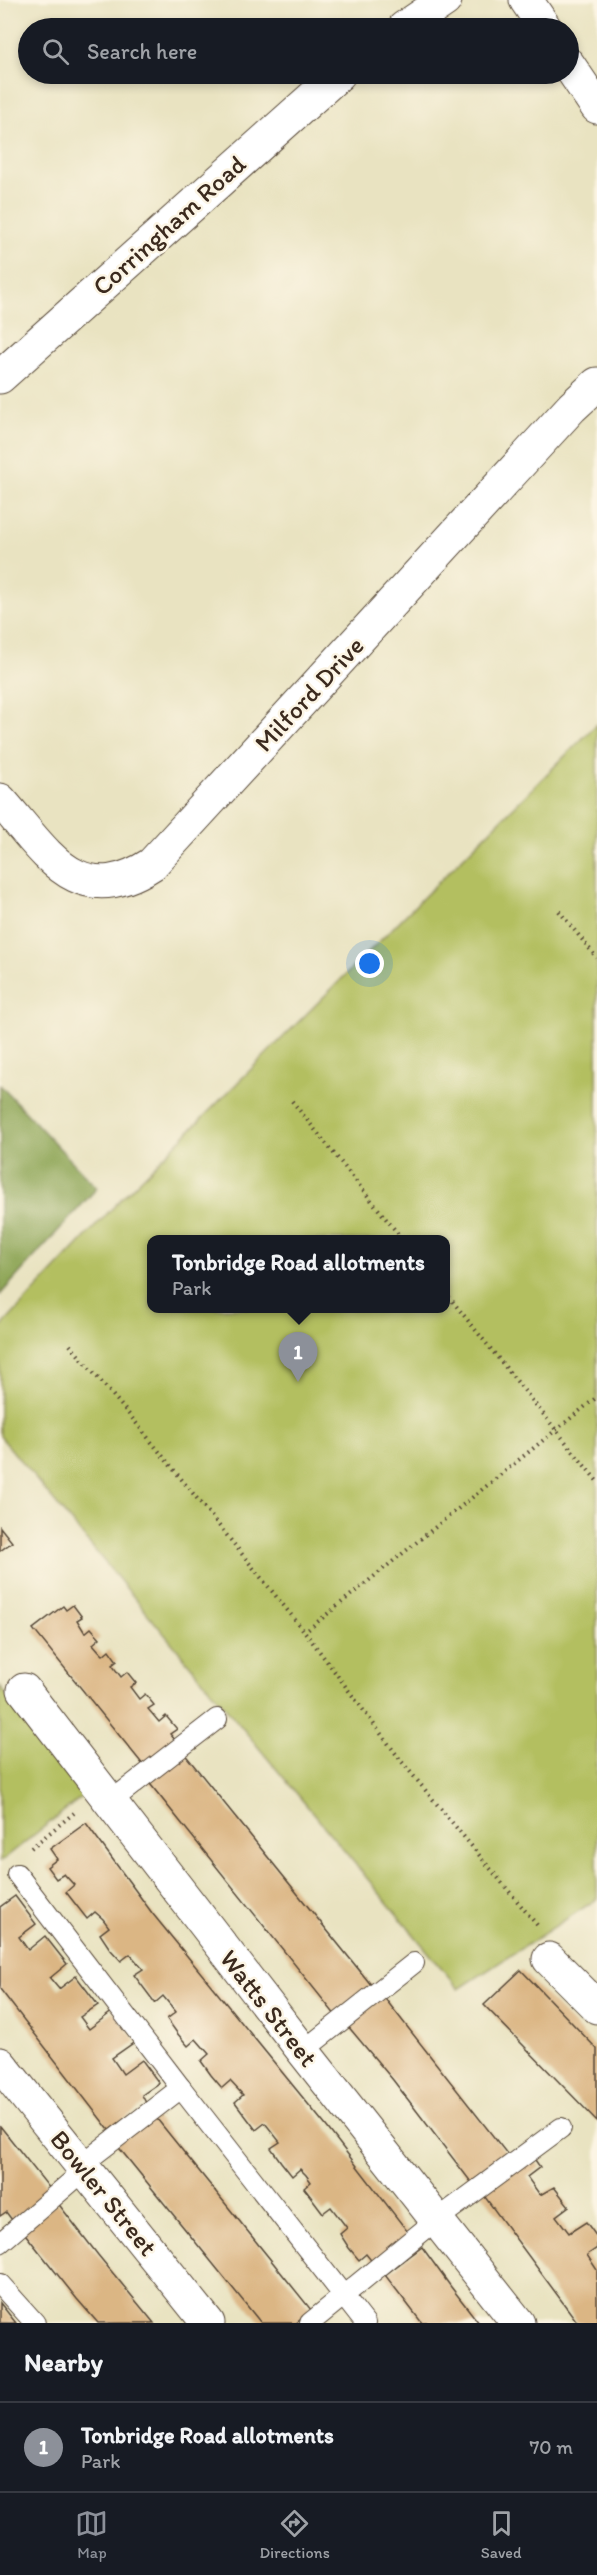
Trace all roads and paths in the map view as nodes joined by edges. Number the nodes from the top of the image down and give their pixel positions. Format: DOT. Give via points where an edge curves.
graph roads {
  1 [pos="445,0"];
  2 [pos="526,0"];
  3 [pos="419,18"];
  4 [pos="538,18"];
  5 [pos="579,80"];
  6 [pos="328,84"];
  7 [pos="597,107"];
  8 [pos="0,377"];
  9 [pos="597,384"];
  10 [pos="0,800"];
  11 [pos="559,910"];
  12 [pos="597,958"];
  13 [pos="292,1101"];
  14 [pos="400,1235"];
  15 [pos="450,1298"];
  16 [pos="70,1345"];
  17 [pos="597,1396"];
  18 [pos="555,1430"];
  19 [pos="597,1481"];
  20 [pos="305,1632"];
  21 [pos="24,1690"];
  22 [pos="217,1719"];
  23 [pos="105,1796"];
  24 [pos="29,1850"];
  25 [pos="17,1874"];
  26 [pos="549,1959"];
  27 [pos="414,1963"];
  28 [pos="597,2007"];
  29 [pos="303,2051"];
  30 [pos="0,2064"];
  31 [pos="181,2088"];
  32 [pos="561,2128"];
  33 [pos="84,2167"];
  34 [pos="435,2221"];
  35 [pos="0,2243"];
  36 [pos="0,2284"];
  37 [pos="343,2296"];
  38 [pos="35,2323"];
  39 [pos="208,2323"];
  40 [pos="310,2323"];
  41 [pos="365,2323"];
  42 [pos="518,2323"];
  1 -- 3 [label="street"];
  2 -- 4 [label="street"];
  5 -- 7 [label="street"];
  6 -- 8 [label="street, Corringham Road"];
  9 -- 10 [label="street, Milford Drive" via="152,864 133,877 109,884 86,882 61,868"];
  11 -- 12 [label="path"];
  13 -- 14 [label="path"];
  15 -- 18 [label="path"];
  16 -- 20 [label="path"];
  17 -- 18 [label="path"];
  18 -- 19 [label="path"];
  18 -- 20 [label="path"];
  20 -- 26 [label="path" via="402,1762 541,1930"];
  21 -- 23 [label="street, Watts Street"];
  22 -- 23 [label="lane"];
  23 -- 24 [label="path"];
  23 -- 29 [label="street, Watts Street"];
  25 -- 31 [label="lane"];
  26 -- 28 [label="street"];
  27 -- 29 [label="lane"];
  29 -- 34 [label="street, Watts Street"];
  30 -- 33 [label="street, Bowler Street"];
  31 -- 33 [label="lane"];
  31 -- 37 [label="lane"];
  32 -- 34 [label="lane"];
  33 -- 35 [label="lane"];
  33 -- 39 [label="street, Bowler Street"];
  34 -- 37 [label="lane"];
  34 -- 42 [label="street, Watts Street"];
  36 -- 38 [label="lane"];
  37 -- 40 [label="lane"];
  37 -- 41 [label="lane"];
}
